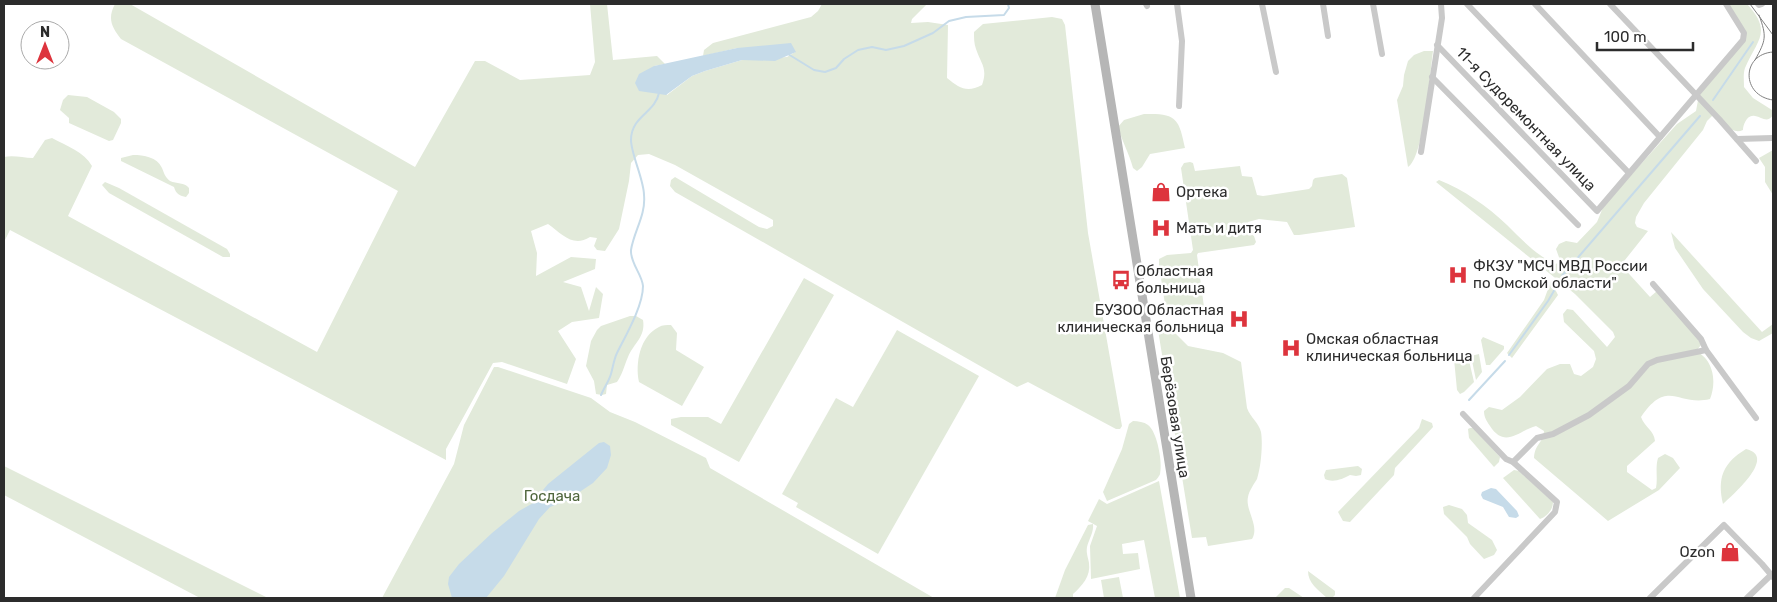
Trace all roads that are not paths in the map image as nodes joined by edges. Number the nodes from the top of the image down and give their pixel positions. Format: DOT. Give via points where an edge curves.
graph roads {
  1 [pos="1095,4"];
  2 [pos="1177,4"];
  3 [pos="1262,4"];
  4 [pos="1323,4"];
  5 [pos="1373,4"];
  6 [pos="1466,4"];
  7 [pos="1535,4"];
  8 [pos="1610,4"];
  9 [pos="1726,4"];
  10 [pos="1442,6"];
  11 [pos="1328,36"];
  12 [pos="1437,45"];
  13 [pos="1382,54"];
  14 [pos="1276,72"];
  15 [pos="1432,77"];
  16 [pos="1695,96"];
  17 [pos="1179,106"];
  18 [pos="1660,137"];
  19 [pos="1773,138"];
  20 [pos="1737,139"];
  21 [pos="1421,152"];
  22 [pos="1756,161"];
  23 [pos="1629,173"];
  24 [pos="1578,225"];
  25 [pos="1653,284"];
  26 [pos="1706,350"];
  27 [pos="1463,414"];
  28 [pos="1756,418"];
  29 [pos="1513,462"];
  30 [pos="1772,576"];
  31 [pos="1191,598"];
  32 [pos="1474,598"];
  33 [pos="1650,598"];
  34 [pos="1747,598"];
  1 -- 31 [label="main road, Берёзовая улица"];
  2 -- 17 [label="street" via="1182,41"];
  3 -- 14 [label="street"];
  4 -- 11 [label="street"];
  5 -- 13 [label="street"];
  6 -- 23 [label="street"];
  7 -- 18 [label="street"];
  8 -- 16 [label="street"];
  9 -- 16 [label="street" via="1744,33 1743,40"];
  10 -- 12 [label="street"];
  12 -- 15 [label="street"];
  12 -- 23 [label="street, 11-я Судоремонтная улица" via="1597,211"];
  15 -- 21 [label="street"];
  15 -- 24 [label="street"];
  16 -- 18 [label="street"];
  16 -- 20 [label="street"];
  18 -- 23 [label="street"];
  19 -- 20 [label="street"];
  20 -- 22 [label="street"];
  25 -- 26 [label="street" via="1701,339"];
  26 -- 28 [label="street"];
  26 -- 29 [label="street" via="1648,364 1629,386 1589,415 1553,434 1537,438"];
  27 -- 29 [label="street" via="1506,459"];
  29 -- 32 [label="street" via="1557,502 1557,507"];
  30 -- 33 [label="street" via="1724,525"];
  30 -- 34 [label="street"];
}
